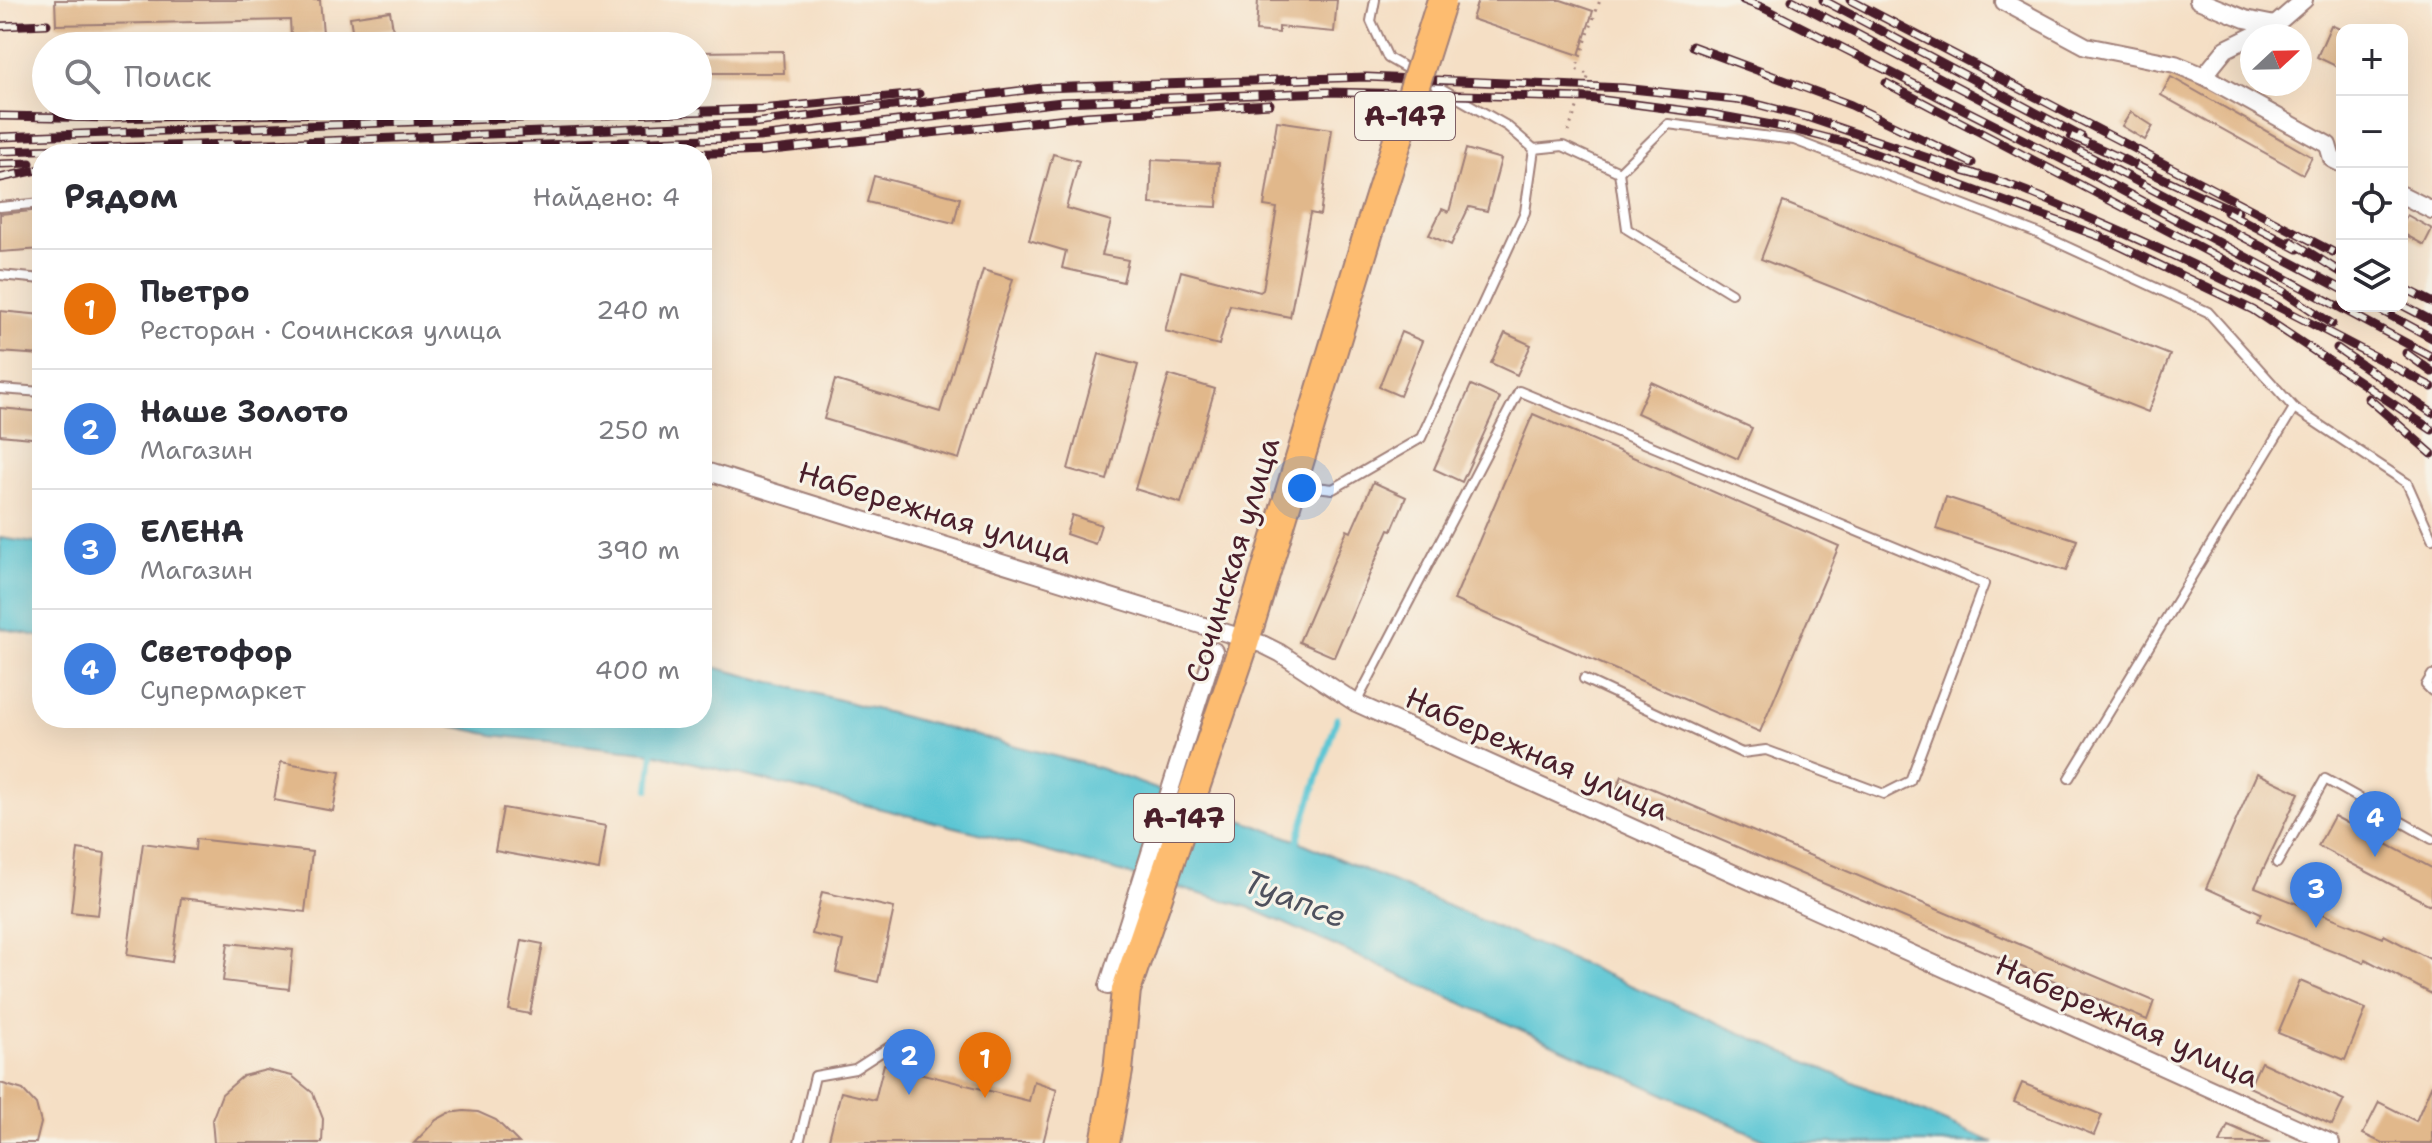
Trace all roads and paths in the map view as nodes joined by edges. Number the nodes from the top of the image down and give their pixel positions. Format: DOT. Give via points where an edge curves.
graph roads {
  1 [pos="1375,0"];
  2 [pos="1442,0"];
  3 [pos="1600,0"];
  4 [pos="2198,0"];
  5 [pos="2304,0"];
  6 [pos="2004,2"];
  7 [pos="2270,24"];
  8 [pos="2276,24"];
  9 [pos="2240,42"];
  10 [pos="2204,76"];
  11 [pos="1563,146"];
  12 [pos="1534,149"];
  13 [pos="2336,161"];
  14 [pos="1619,172"];
  15 [pos="2408,198"];
  16 [pos="32,204"];
  17 [pos="0,207"];
  18 [pos="2432,210"];
  19 [pos="0,275"];
  20 [pos="32,278"];
  21 [pos="1731,293"];
  22 [pos="0,389"];
  23 [pos="32,391"];
  24 [pos="2294,408"];
  25 [pos="712,473"];
  26 [pos="1293,484"];
  27 [pos="2432,539"];
  28 [pos="1244,643"];
  29 [pos="1214,651"];
  30 [pos="2432,675"];
  31 [pos="1584,679"];
  32 [pos="2432,691"];
  33 [pos="1356,703"];
  34 [pos="2069,778"];
  35 [pos="2432,839"];
  36 [pos="2277,863"];
  37 [pos="1117,988"];
  38 [pos="900,1040"];
  39 [pos="799,1143"];
  40 [pos="1105,1143"];
  41 [pos="2331,1143"];
  1 -- 12 [label="lane" via="1371,21 1388,58 1507,126"];
  2 -- 26 [label="highway, Сочинская улица / А-147, bridge"];
  3 -- 11 [label="path" via="1576,69 1589,75"];
  4 -- 7 [label="street"];
  5 -- 8 [label="street"];
  6 -- 10 [label="street" via="2086,46 2175,64"];
  9 -- 10 [label="street" via="2226,49"];
  10 -- 13 [label="street" via="2328,145"];
  11 -- 12 [label="lane"];
  11 -- 14 [label="lane"];
  12 -- 26 [label="lane" via="1525,212 1421,438 1333,489"];
  14 -- 21 [label="lane" via="1627,229"];
  14 -- 24 [label="lane" via="1668,124 1794,140 2035,232 2208,312"];
  15 -- 18 [label="street"];
  16 -- 17 [label="lane"];
  19 -- 20 [label="lane"];
  22 -- 23 [label="lane"];
  24 -- 27 [label="lane" via="2407,483"];
  24 -- 34 [label="lane"];
  25 -- 28 [label="street, Набережная улица"];
  26 -- 28 [label="highway, Сочинская улица / А-147"];
  28 -- 33 [label="street, Набережная улица" via="1280,653"];
  28 -- 37 [label="highway, Сочинская улица / А-147"];
  29 -- 37 [label="street"];
  30 -- 32 [label="lane" via="2426,685"];
  31 -- 33 [label="lane" via="1742,753 1766,750 1884,794 1910,781 1984,584 1519,391"];
  33 -- 41 [label="street, Набережная улица"];
  35 -- 36 [label="lane" via="2325,779"];
  37 -- 40 [label="highway, Сочинская улица / А-147" via="1118,1071"];
  38 -- 39 [label="lane" via="855,1069 815,1076"];
}
